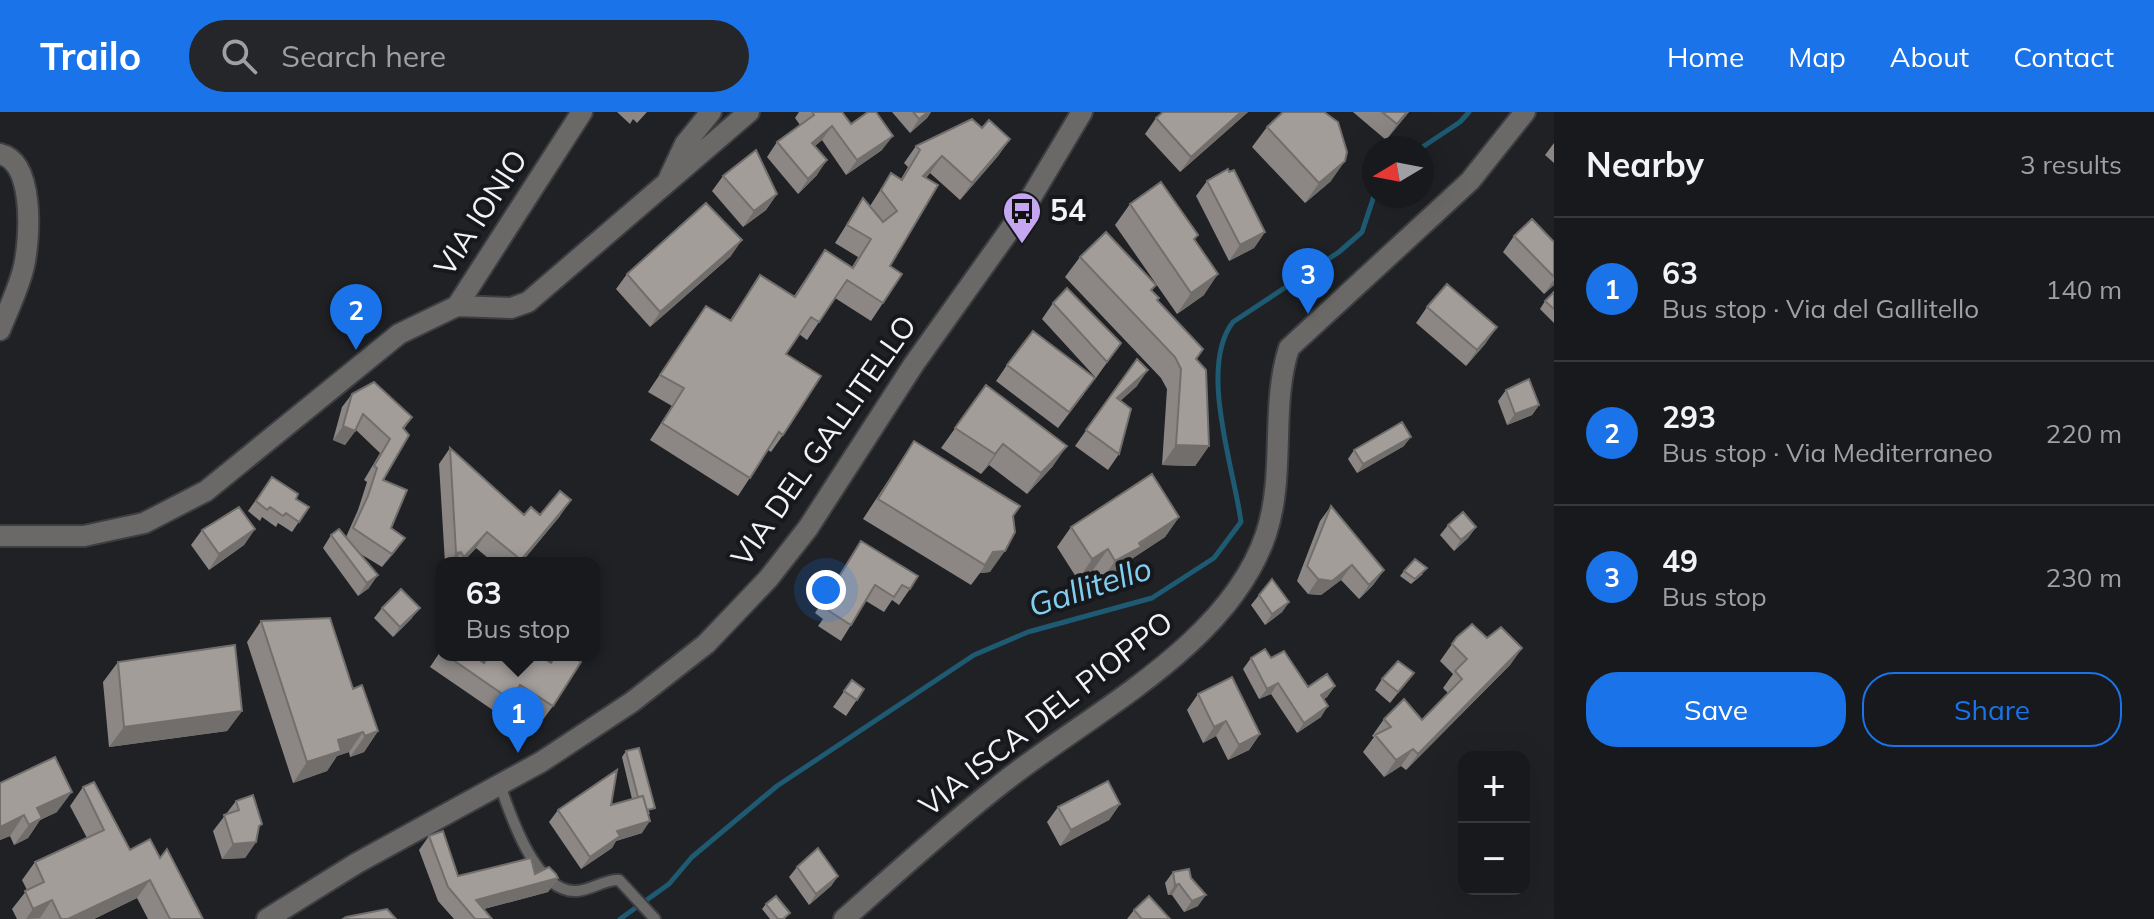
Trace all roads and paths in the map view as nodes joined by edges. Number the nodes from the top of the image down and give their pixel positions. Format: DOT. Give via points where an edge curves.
graph roads {
  1 [pos="582,112"];
  2 [pos="711,112"];
  3 [pos="749,112"];
  4 [pos="1082,112"];
  5 [pos="1525,112"];
  6 [pos="0,154"];
  7 [pos="669,178"];
  8 [pos="457,306"];
  9 [pos="0,330"];
  10 [pos="0,536"];
  11 [pos="500,785"];
  12 [pos="267,919"];
  13 [pos="655,919"];
  14 [pos="844,919"];
  1 -- 8 [label="street, VIA IONIO"];
  2 -- 7 [label="street" via="685,144"];
  3 -- 7 [label="street"];
  4 -- 11 [label="street, VIA DEL GALLITELLO" via="1021,214 768,579 706,644 643,693"];
  5 -- 14 [label="street, VIA ISCA DEL PIOPPO" via="1470,181 1289,348 1281,371 1274,499 1266,535 1239,586 1207,626 1163,667 997,787"];
  6 -- 9 [label="street" via="22,172 27,207 24,265"];
  7 -- 8 [label="street" via="528,302 511,308"];
  8 -- 10 [label="street" via="399,334 206,491 144,523 84,536"];
  11 -- 12 [label="street, VIA DEL GALLITELLO"];
  11 -- 13 [label="lane" via="519,840 557,884 578,891 614,879"];
}
